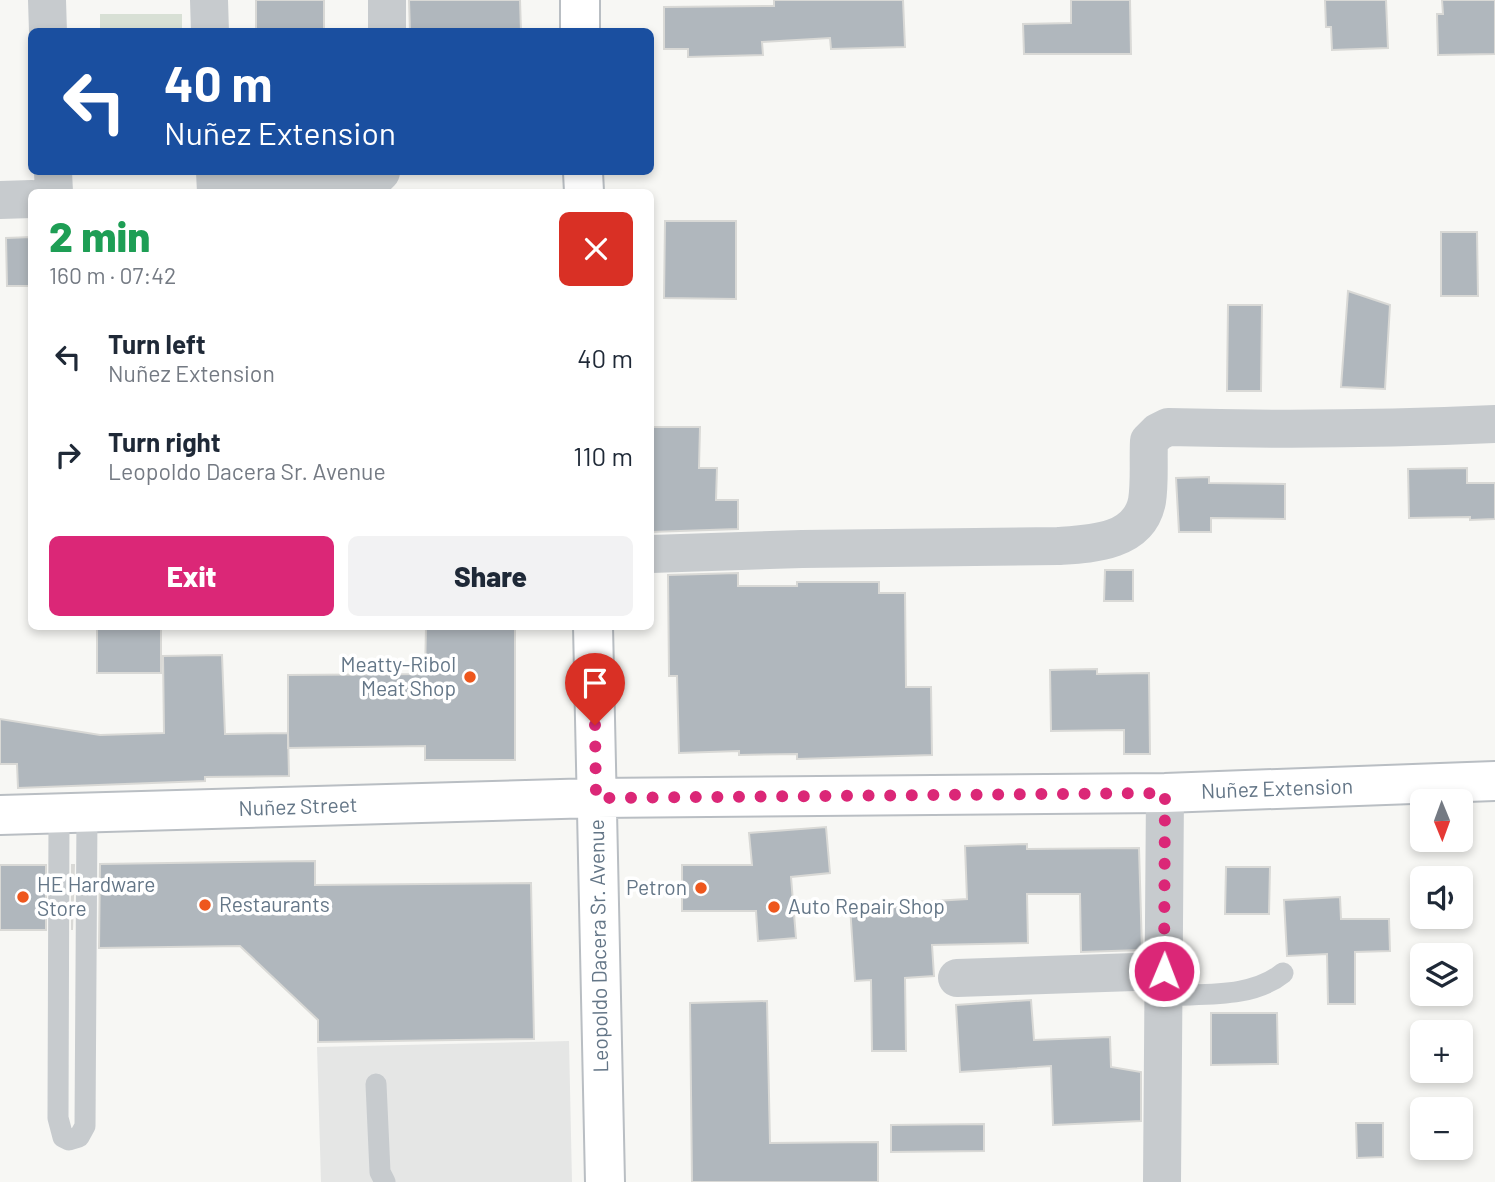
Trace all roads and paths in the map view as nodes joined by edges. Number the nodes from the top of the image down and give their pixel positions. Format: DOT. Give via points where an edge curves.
graph roads {
  1 [pos="47,0"];
  2 [pos="209,0"];
  3 [pos="387,0"];
  4 [pos="580,0"];
  5 [pos="48,28"];
  6 [pos="210,28"];
  7 [pos="387,28"];
  8 [pos="580,28"];
  9 [pos="378,175"];
  10 [pos="357,189"];
  11 [pos="28,199"];
  12 [pos="0,200"];
  13 [pos="1495,424"];
  14 [pos="654,554"];
  15 [pos="593,630"];
  16 [pos="1495,781"];
  17 [pos="1165,793"];
  18 [pos="596,798"];
  19 [pos="73,813"];
  20 [pos="0,815"];
  21 [pos="1283,973"];
  22 [pos="957,978"];
  23 [pos="1163,984"];
  24 [pos="376,1084"];
  25 [pos="385,1182"];
  26 [pos="605,1182"];
  27 [pos="1162,1182"];
  1 -- 5 [label="street"];
  2 -- 6 [label="street"];
  3 -- 7 [label="street"];
  4 -- 8 [label="street"];
  9 -- 10 [label="street" via="368,186"];
  11 -- 12 [label="street"];
  13 -- 14 [label="street" via="1274,430 1168,427 1149,442 1147,501 1142,516 1112,540 1090,544"];
  15 -- 18 [label="street, Leopoldo Dacera Sr. Avenue"];
  16 -- 17 [label="street, Nuñez Extension"];
  17 -- 18 [label="street, Nuñez Extension"];
  17 -- 23 [label="street"];
  18 -- 19 [label="street, Nuñez Street"];
  18 -- 26 [label="street, Leopoldo Dacera Sr. Avenue"];
  19 -- 19 [label="lane" via="58,1118 63,1138 69,1140 83,1133 85,1118"];
  19 -- 20 [label="street, Nuñez Street"];
  21 -- 23 [label="lane" via="1250,990"];
  22 -- 23 [label="street"];
  23 -- 27 [label="street"];
  24 -- 25 [label="lane" via="380,1172"];
}
